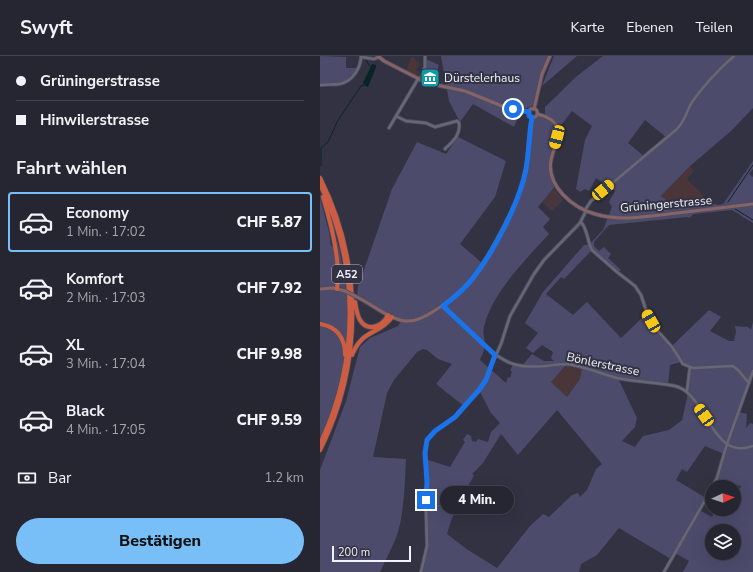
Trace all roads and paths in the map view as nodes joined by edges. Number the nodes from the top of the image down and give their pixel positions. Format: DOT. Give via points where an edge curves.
graph roads {
  1 [pos="379,56"];
  2 [pos="425,56"];
  3 [pos="550,56"];
  4 [pos="734,56"];
  5 [pos="361,57"];
  6 [pos="419,80"];
  7 [pos="320,85"];
  8 [pos="534,109"];
  9 [pos="529,112"];
  10 [pos="538,114"];
  11 [pos="396,116"];
  12 [pos="532,117"];
  13 [pos="389,128"];
  14 [pos="445,150"];
  15 [pos="320,178"];
  16 [pos="320,185"];
  17 [pos="753,204"];
  18 [pos="585,210"];
  19 [pos="581,222"];
  20 [pos="320,289"];
  21 [pos="337,289"];
  22 [pos="352,289"];
  23 [pos="443,306"];
  24 [pos="390,316"];
  25 [pos="320,324"];
  26 [pos="495,355"];
  27 [pos="349,361"];
  28 [pos="345,367"];
  29 [pos="690,367"];
  30 [pos="753,371"];
  31 [pos="749,383"];
  32 [pos="687,391"];
  33 [pos="320,444"];
  34 [pos="727,444"];
  35 [pos="753,446"];
  36 [pos="320,450"];
  37 [pos="716,480"];
  38 [pos="705,499"];
  39 [pos="421,572"];
  40 [pos="664,572"];
  1 -- 5 [label="street" via="374,59"];
  1 -- 6 [label="main road"];
  2 -- 6 [label="street" via="425,67"];
  3 -- 8 [label="main road" via="542,74"];
  4 -- 18 [label="street" via="714,74 691,103 677,129 599,193"];
  5 -- 7 [label="street" via="359,66 347,81"];
  6 -- 9 [label="main road" via="465,91 502,106"];
  6 -- 11 [label="street"];
  8 -- 9 [label="main road"];
  8 -- 10 [label="main road"];
  9 -- 12 [label="main road" via="529,116"];
  10 -- 12 [label="main road"];
  10 -- 18 [label="main road, Grüningerstrasse" via="551,120 557,128 550,164 555,183 568,200"];
  11 -- 13 [label="street"];
  11 -- 14 [label="street" via="406,121 426,123 435,127 456,121 459,123 457,136"];
  12 -- 23 [label="main road" via="526,169 514,207 476,275"];
  15 -- 22 [label="highway, A52" via="341,230"];
  16 -- 21 [label="highway" via="333,239"];
  16 -- 28 [label="highway, A52" via="338,230 347,274 350,322"];
  17 -- 18 [label="main road, Grüningerstrasse" via="629,217 602,216"];
  18 -- 19 [label="street"];
  19 -- 26 [label="street" via="539,266 511,314 502,343"];
  19 -- 29 [label="street" via="592,249 635,286 656,329 681,362"];
  20 -- 21 [label="main road"];
  21 -- 24 [label="main road, bridge"];
  22 -- 24 [label="highway" via="359,317 365,326 377,326"];
  22 -- 27 [label="highway, A52" via="353,324"];
  23 -- 24 [label="main road" via="420,319 406,321"];
  23 -- 26 [label="street, Bönlerstrasse"];
  24 -- 27 [label="highway" via="382,327 360,340"];
  25 -- 28 [label="highway" via="333,328 342,337"];
  26 -- 32 [label="street, Bönlerstrasse" via="521,367 567,364 618,378 675,386"];
  26 -- 39 [label="street" via="486,380 479,390 453,419 432,433 426,443 427,546"];
  27 -- 36 [label="highway, A52" via="337,409"];
  28 -- 33 [label="highway, A52" via="335,408"];
  29 -- 31 [label="street" via="732,366"];
  29 -- 32 [label="street"];
  30 -- 31 [label="street"];
  31 -- 34 [label="street"];
  32 -- 34 [label="street"];
  34 -- 35 [label="street" via="744,448"];
  34 -- 37 [label="street"];
  38 -- 40 [label="street"];
}
